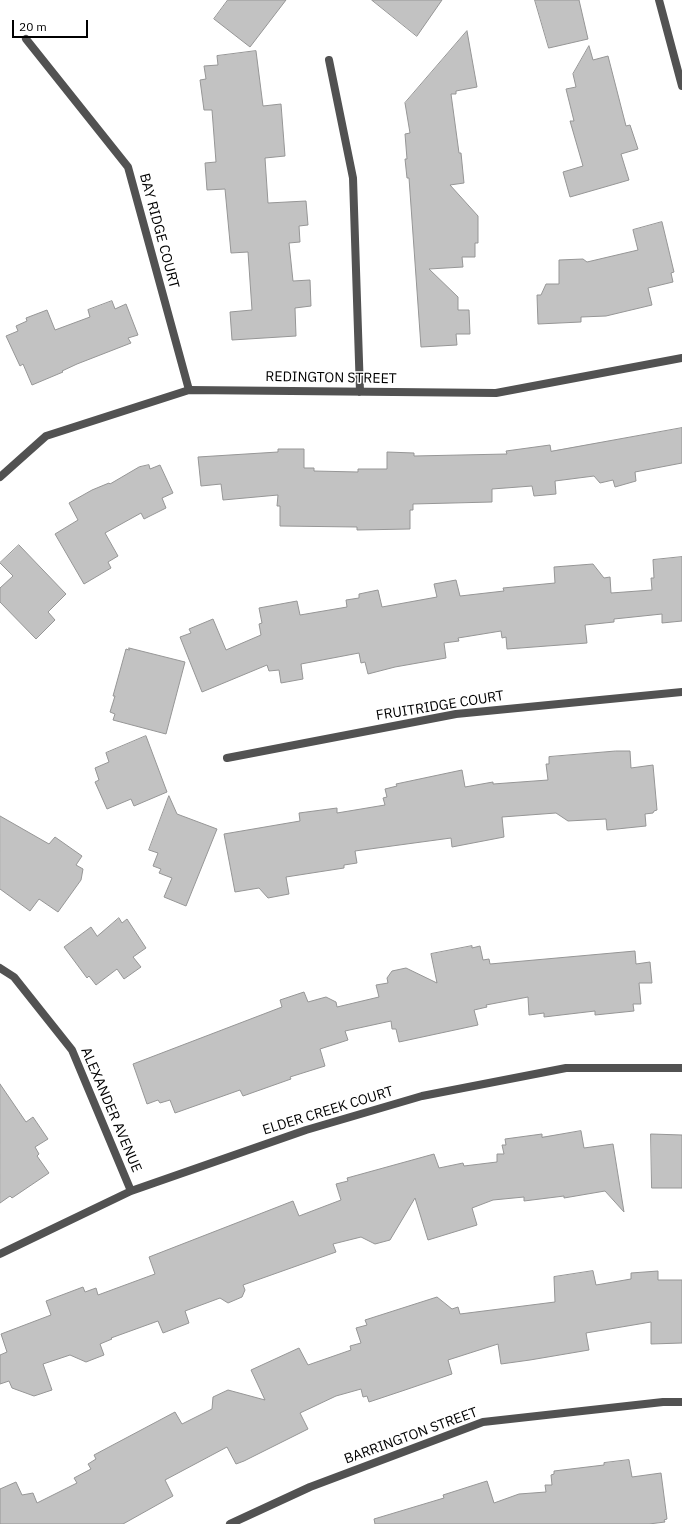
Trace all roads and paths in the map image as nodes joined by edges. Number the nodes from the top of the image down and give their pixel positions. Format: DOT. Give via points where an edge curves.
graph roads {
  1 [pos="659,0"];
  2 [pos="26,39"];
  3 [pos="329,60"];
  4 [pos="682,86"];
  5 [pos="682,358"];
  6 [pos="189,390"];
  7 [pos="360,392"];
  8 [pos="0,477"];
  9 [pos="682,692"];
  10 [pos="227,758"];
  11 [pos="0,968"];
  12 [pos="682,1068"];
  13 [pos="131,1191"];
  14 [pos="0,1254"];
  15 [pos="682,1402"];
  16 [pos="230,1524"];
  1 -- 4 [label="street"];
  2 -- 6 [label="street, BAY RIDGE COURT" via="128,167"];
  3 -- 7 [label="street" via="353,178"];
  5 -- 7 [label="street, REDINGTON STREET" via="496,393"];
  6 -- 7 [label="street, REDINGTON STREET"];
  6 -- 8 [label="street, REDINGTON STREET" via="46,436"];
  9 -- 10 [label="street, FRUITRIDGE COURT" via="456,714"];
  11 -- 13 [label="street, ALEXANDER AVENUE" via="14,977 72,1050"];
  12 -- 13 [label="street, ELDER CREEK COURT" via="566,1068 422,1096 306,1130"];
  13 -- 14 [label="street, ELDER CREEK COURT"];
  15 -- 16 [label="street, BARRINGTON STREET" via="484,1422 310,1487"];
}
